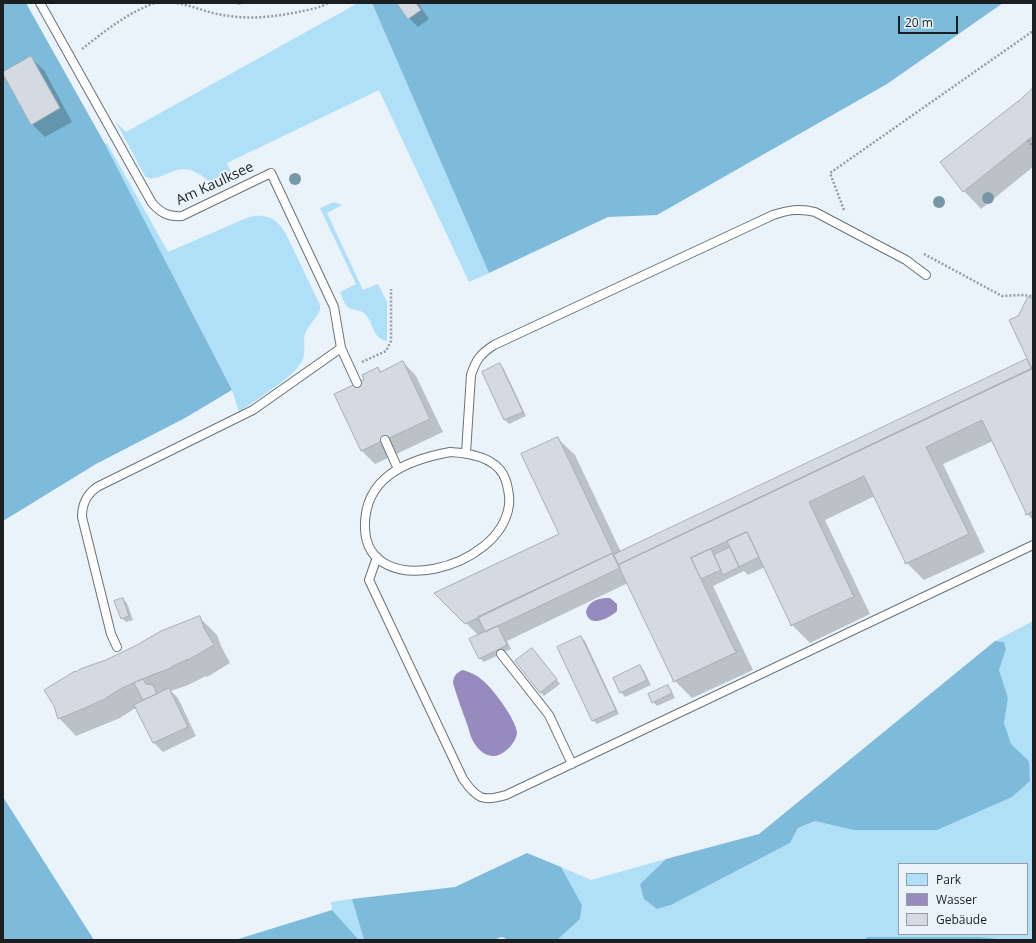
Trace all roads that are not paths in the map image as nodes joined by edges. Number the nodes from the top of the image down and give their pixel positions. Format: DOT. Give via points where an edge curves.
graph roads {
  1 [pos="40,3"];
  2 [pos="926,275"];
  3 [pos="341,348"];
  4 [pos="357,383"];
  5 [pos="385,440"];
  6 [pos="466,452"];
  7 [pos="398,469"];
  8 [pos="1033,546"];
  9 [pos="377,558"];
  10 [pos="117,647"];
  11 [pos="501,654"];
  12 [pos="572,764"];
  1 -- 3 [label="lane, Am Kaulksee" via="158,210 173,217 182,216 271,173 334,307"];
  2 -- 6 [label="lane" via="906,260 815,212 798,209 773,215 486,350 474,365 471,376"];
  3 -- 4 [label="lane, Am Kaulksee"];
  3 -- 10 [label="lane" via="253,410 97,487 88,496 82,508 82,517 111,634"];
  5 -- 7 [label="lane"];
  6 -- 7 [label="lane" via="437,454"];
  6 -- 9 [label="lane" via="483,457 504,477 510,504 498,533 470,557 440,568 404,570 387,565"];
  7 -- 9 [label="lane" via="379,484 367,509 367,541"];
  8 -- 12 [label="lane"];
  9 -- 12 [label="lane" via="369,580 463,779 471,790 481,797 493,799"];
  11 -- 12 [label="lane" via="549,715"];
}
